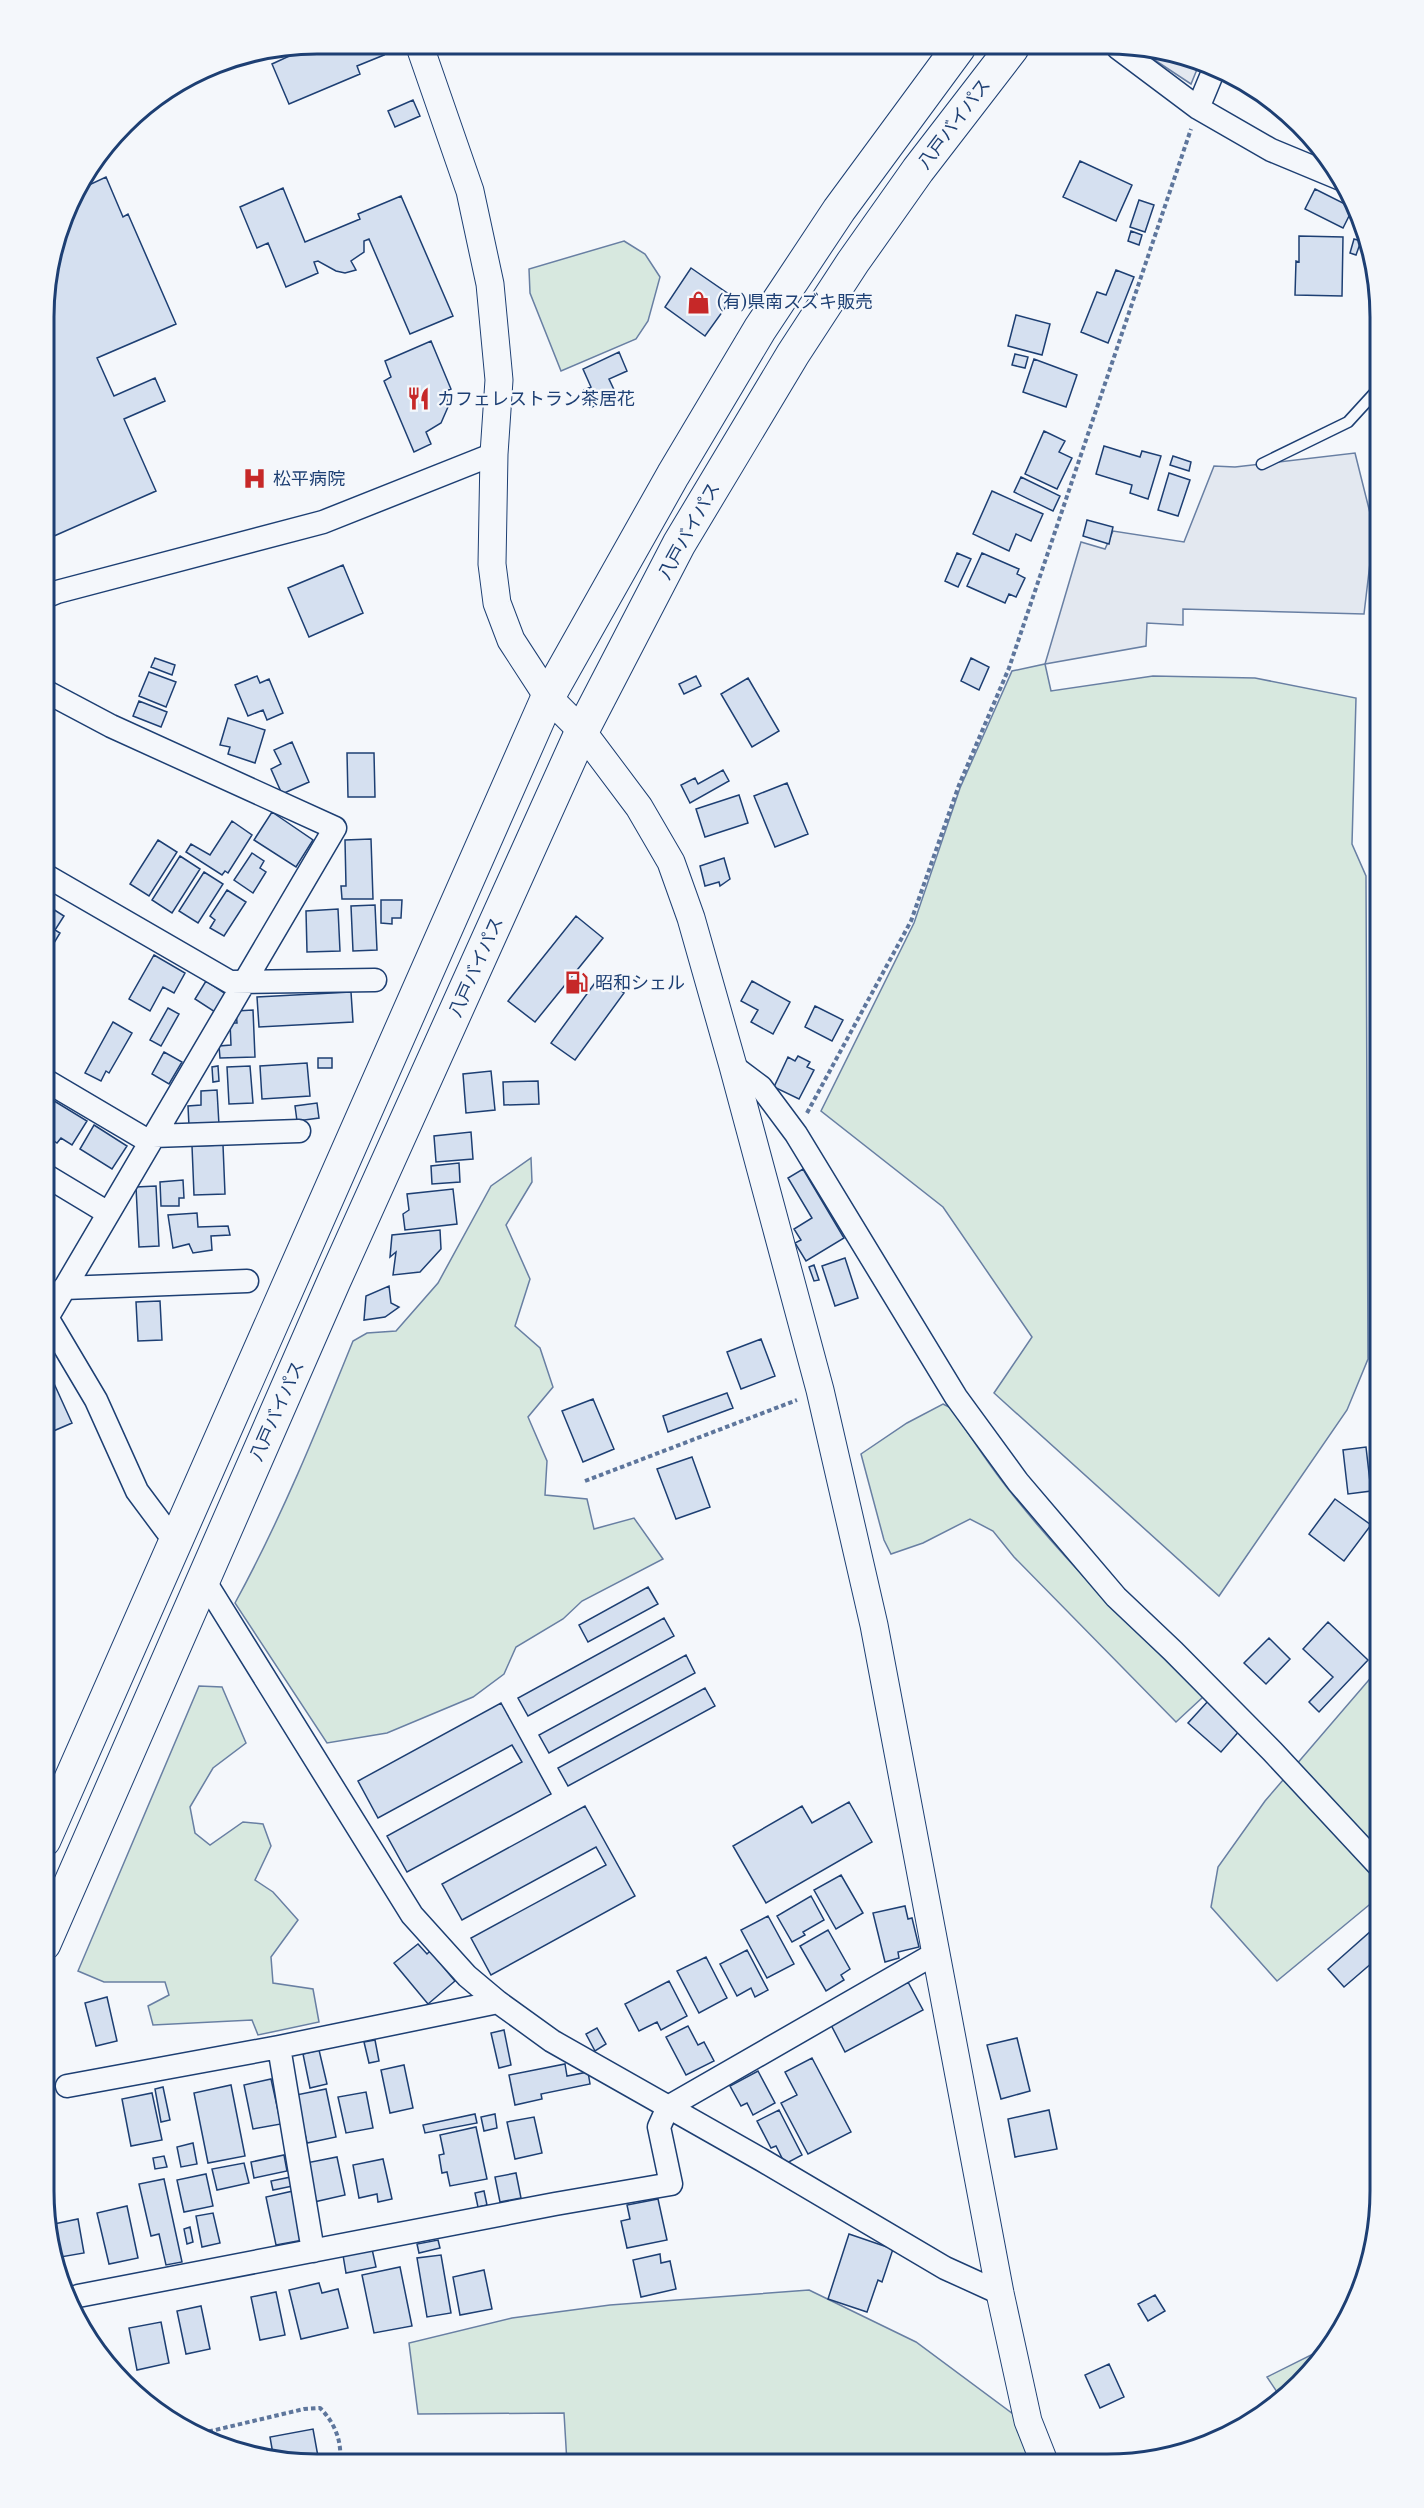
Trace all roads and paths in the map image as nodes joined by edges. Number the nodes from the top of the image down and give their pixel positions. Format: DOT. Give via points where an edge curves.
graph roads {
  1 [pos="422,54"];
  2 [pos="953,54"];
  3 [pos="1007,54"];
  4 [pos="1128,55"];
  5 [pos="1211,76"];
  6 [pos="1198,108"];
  7 [pos="1327,173"];
  8 [pos="1370,398"];
  9 [pos="494,454"];
  10 [pos="1262,464"];
  11 [pos="54,593"];
  12 [pos="54,696"];
  13 [pos="548,697"];
  14 [pos="582,731"];
  15 [pos="54,880"];
  16 [pos="375,980"];
  17 [pos="244,982"];
  18 [pos="733,1066"];
  19 [pos="54,1085"];
  20 [pos="299,1131"];
  21 [pos="796,1134"];
  22 [pos="152,1139"];
  23 [pos="54,1180"];
  24 [pos="108,1213"];
  25 [pos="247,1281"];
  26 [pos="64,1288"];
  27 [pos="54,1304"];
  28 [pos="54,1329"];
  29 [pos="819,1390"];
  30 [pos="585,1481"];
  31 [pos="175,1542"];
  32 [pos="204,1580"];
  33 [pos="54,1817"];
  34 [pos="1370,1856"];
  35 [pos="54,1921"];
  36 [pos="936,1953"];
  37 [pos="498,2002"];
  38 [pos="279,2047"];
  39 [pos="67,2086"];
  40 [pos="668,2107"];
  41 [pos="313,2251"];
  42 [pos="1000,2293"];
  43 [pos="78,2296"];
  44 [pos="210,2431"];
  45 [pos="341,2454"];
  46 [pos="1041,2454"];
  1 -- 9 [label="street" via="470,191 490,284 499,380"];
  2 -- 13 [label="highway" via="839,210 760,329"];
  3 -- 14 [label="highway, 八戸バイパス" via="911,180 793,354 680,544"];
  4 -- 6 [label="street"];
  5 -- 6 [label="street"];
  6 -- 7 [label="street" via="1271,150"];
  6 -- 21 [label="path" via="1010,668 959,785 911,921"];
  8 -- 10 [label="lane" via="1348,422"];
  9 -- 11 [label="street" via="323,522"];
  9 -- 13 [label="street" via="492,564 497,603 511,640"];
  12 -- 17 [label="street" via="111,726 335,828"];
  13 -- 14 [label="street"];
  13 -- 31 [label="highway"];
  14 -- 18 [label="street" via="639,807 672,862"];
  14 -- 32 [label="highway, 八戸バイパス"];
  15 -- 17 [label="street" via="230,982"];
  16 -- 17 [label="street"];
  17 -- 22 [label="street"];
  18 -- 21 [label="street" via="761,1087"];
  18 -- 29 [label="street"];
  19 -- 22 [label="street"];
  20 -- 22 [label="street"];
  21 -- 34 [label="street" via="957,1397 1018,1482 1116,1597 1272,1751"];
  22 -- 24 [label="street"];
  23 -- 24 [label="street"];
  24 -- 26 [label="street"];
  25 -- 26 [label="street"];
  26 -- 27 [label="street"];
  28 -- 31 [label="street" via="96,1400 137,1491"];
  29 -- 30 [label="path"];
  29 -- 36 [label="street" via="874,1625"];
  31 -- 33 [label="highway"];
  32 -- 35 [label="highway, 八戸バイパス"];
  32 -- 37 [label="street" via="412,1915 467,1976"];
  36 -- 40 [label="street"];
  36 -- 42 [label="street"];
  37 -- 38 [label="street"];
  37 -- 40 [label="street" via="552,2040"];
  38 -- 39 [label="street"];
  38 -- 41 [label="street"];
  40 -- 41 [label="street" via="659,2127 671,2184"];
  40 -- 42 [label="street" via="945,2268"];
  41 -- 43 [label="street"];
  42 -- 46 [label="street" via="1029,2421"];
  44 -- 45 [label="path" via="320,2408 333,2420"];
}
